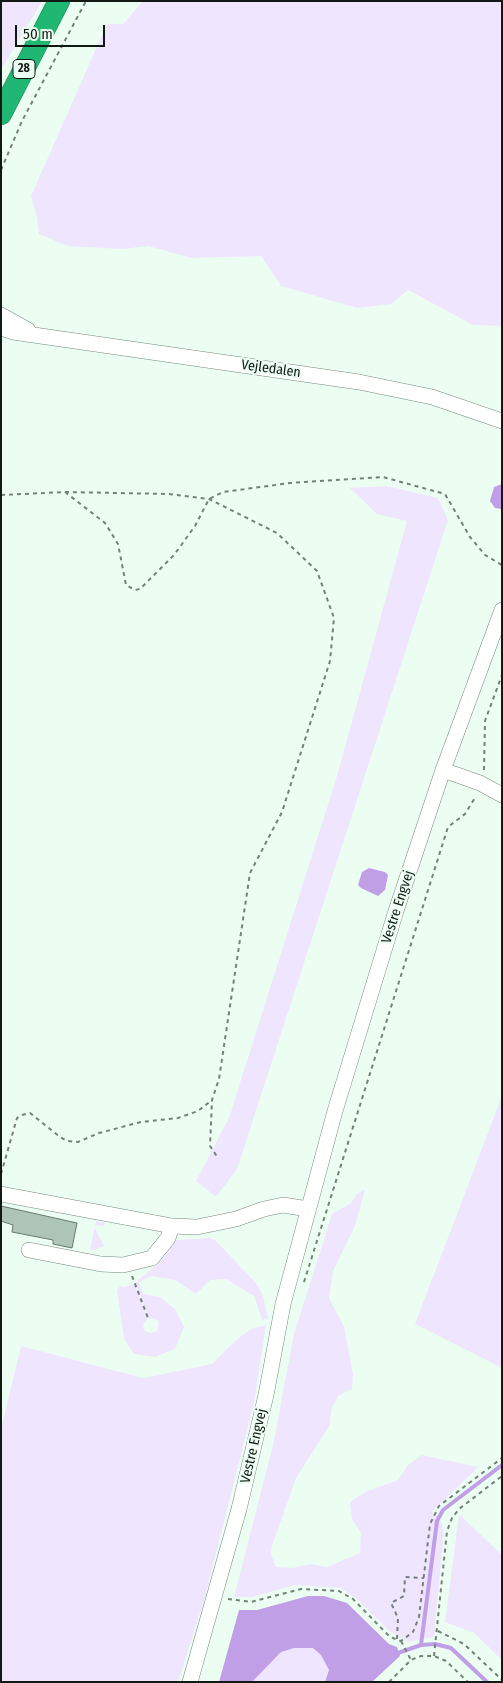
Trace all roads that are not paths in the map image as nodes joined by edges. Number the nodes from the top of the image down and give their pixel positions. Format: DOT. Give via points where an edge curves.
graph roads {
  1 [pos="59,1"];
  2 [pos="47,24"];
  3 [pos="1,92"];
  4 [pos="1,114"];
  5 [pos="1,315"];
  6 [pos="1,328"];
  7 [pos="36,334"];
  8 [pos="502,421"];
  9 [pos="502,610"];
  10 [pos="443,770"];
  11 [pos="502,794"];
  12 [pos="1,1194"];
  13 [pos="308,1209"];
  14 [pos="172,1226"];
  15 [pos="29,1250"];
  16 [pos="190,1682"];
  1 -- 2 [label="highway, 28"];
  2 -- 3 [label="highway, 28"];
  2 -- 4 [label="highway, 28"];
  5 -- 7 [label="street, Vejledalen"];
  6 -- 7 [label="street, Vejledalen"];
  7 -- 8 [label="street, Vejledalen" via="359,382 432,397"];
  9 -- 10 [label="street, Vestre Engvej"];
  10 -- 11 [label="street"];
  10 -- 13 [label="street, Vestre Engvej" via="396,911"];
  12 -- 14 [label="street"];
  13 -- 14 [label="street" via="283,1205 197,1227"];
  13 -- 16 [label="street, Vestre Engvej" via="283,1304 239,1509"];
  14 -- 15 [label="street" via="168,1238 152,1258 123,1265"];
}
